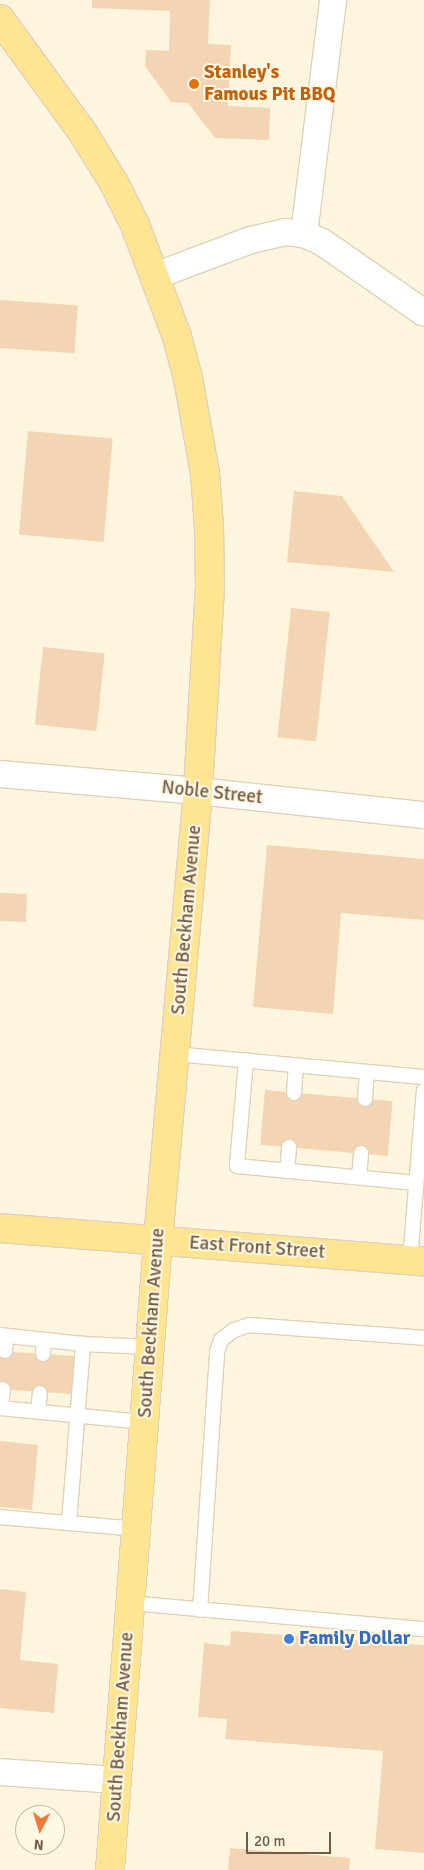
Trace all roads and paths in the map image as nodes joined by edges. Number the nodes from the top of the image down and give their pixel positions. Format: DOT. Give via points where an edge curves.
graph roads {
  1 [pos="333,0"];
  2 [pos="0,19"];
  3 [pos="304,234"];
  4 [pos="154,276"];
  5 [pos="424,313"];
  6 [pos="0,774"];
  7 [pos="198,790"];
  8 [pos="424,815"];
  9 [pos="175,1054"];
  10 [pos="246,1060"];
  11 [pos="296,1065"];
  12 [pos="367,1072"];
  13 [pos="424,1077"];
  14 [pos="424,1091"];
  15 [pos="294,1092"];
  16 [pos="365,1099"];
  17 [pos="289,1147"];
  18 [pos="361,1153"];
  19 [pos="287,1171"];
  20 [pos="358,1177"];
  21 [pos="416,1183"];
  22 [pos="0,1228"];
  23 [pos="158,1240"];
  24 [pos="417,1261"];
  25 [pos="3,1335"];
  26 [pos="424,1338"];
  27 [pos="44,1340"];
  28 [pos="84,1344"];
  29 [pos="150,1347"];
  30 [pos="5,1351"];
  31 [pos="43,1354"];
  32 [pos="2,1389"];
  33 [pos="40,1393"];
  34 [pos="0,1408"];
  35 [pos="38,1411"];
  36 [pos="78,1415"];
  37 [pos="144,1422"];
  38 [pos="0,1517"];
  39 [pos="69,1523"];
  40 [pos="136,1529"];
  41 [pos="130,1603"];
  42 [pos="200,1610"];
  43 [pos="424,1629"];
  44 [pos="0,1772"];
  45 [pos="118,1780"];
  46 [pos="110,1870"];
  1 -- 3 [label="street"];
  2 -- 4 [label="main road, South Beckham Avenue" via="114,183 135,225"];
  3 -- 4 [label="street" via="285,232 251,240"];
  3 -- 5 [label="street" via="322,242"];
  4 -- 7 [label="main road, South Beckham Avenue" via="177,337 188,378 199,432 210,528 210,587"];
  6 -- 7 [label="street, Noble Street"];
  7 -- 8 [label="street, Noble Street"];
  7 -- 9 [label="main road, South Beckham Avenue"];
  9 -- 10 [label="lane"];
  9 -- 23 [label="main road, South Beckham Avenue"];
  10 -- 11 [label="lane"];
  10 -- 19 [label="lane" via="238,1166"];
  11 -- 12 [label="lane"];
  11 -- 15 [label="lane"];
  12 -- 13 [label="lane"];
  12 -- 16 [label="lane"];
  14 -- 21 [label="lane"];
  17 -- 19 [label="lane"];
  18 -- 20 [label="lane"];
  19 -- 20 [label="lane"];
  20 -- 21 [label="lane"];
  21 -- 24 [label="lane"];
  22 -- 23 [label="main road, East Front Street"];
  23 -- 24 [label="main road, East Front Street"];
  23 -- 29 [label="main road, South Beckham Avenue"];
  25 -- 27 [label="lane"];
  25 -- 30 [label="lane"];
  26 -- 42 [label="lane" via="249,1324 221,1340 216,1362"];
  27 -- 28 [label="lane"];
  27 -- 31 [label="lane"];
  28 -- 29 [label="lane"];
  28 -- 36 [label="lane"];
  29 -- 37 [label="main road, South Beckham Avenue"];
  32 -- 34 [label="lane"];
  33 -- 35 [label="lane"];
  34 -- 35 [label="lane"];
  35 -- 36 [label="lane"];
  36 -- 37 [label="lane"];
  36 -- 39 [label="lane"];
  37 -- 40 [label="main road, South Beckham Avenue"];
  38 -- 39 [label="lane"];
  39 -- 40 [label="lane"];
  40 -- 41 [label="main road, South Beckham Avenue"];
  41 -- 42 [label="lane"];
  41 -- 45 [label="main road, South Beckham Avenue"];
  42 -- 43 [label="lane"];
  44 -- 45 [label="street"];
  45 -- 46 [label="main road, South Beckham Avenue"];
}
